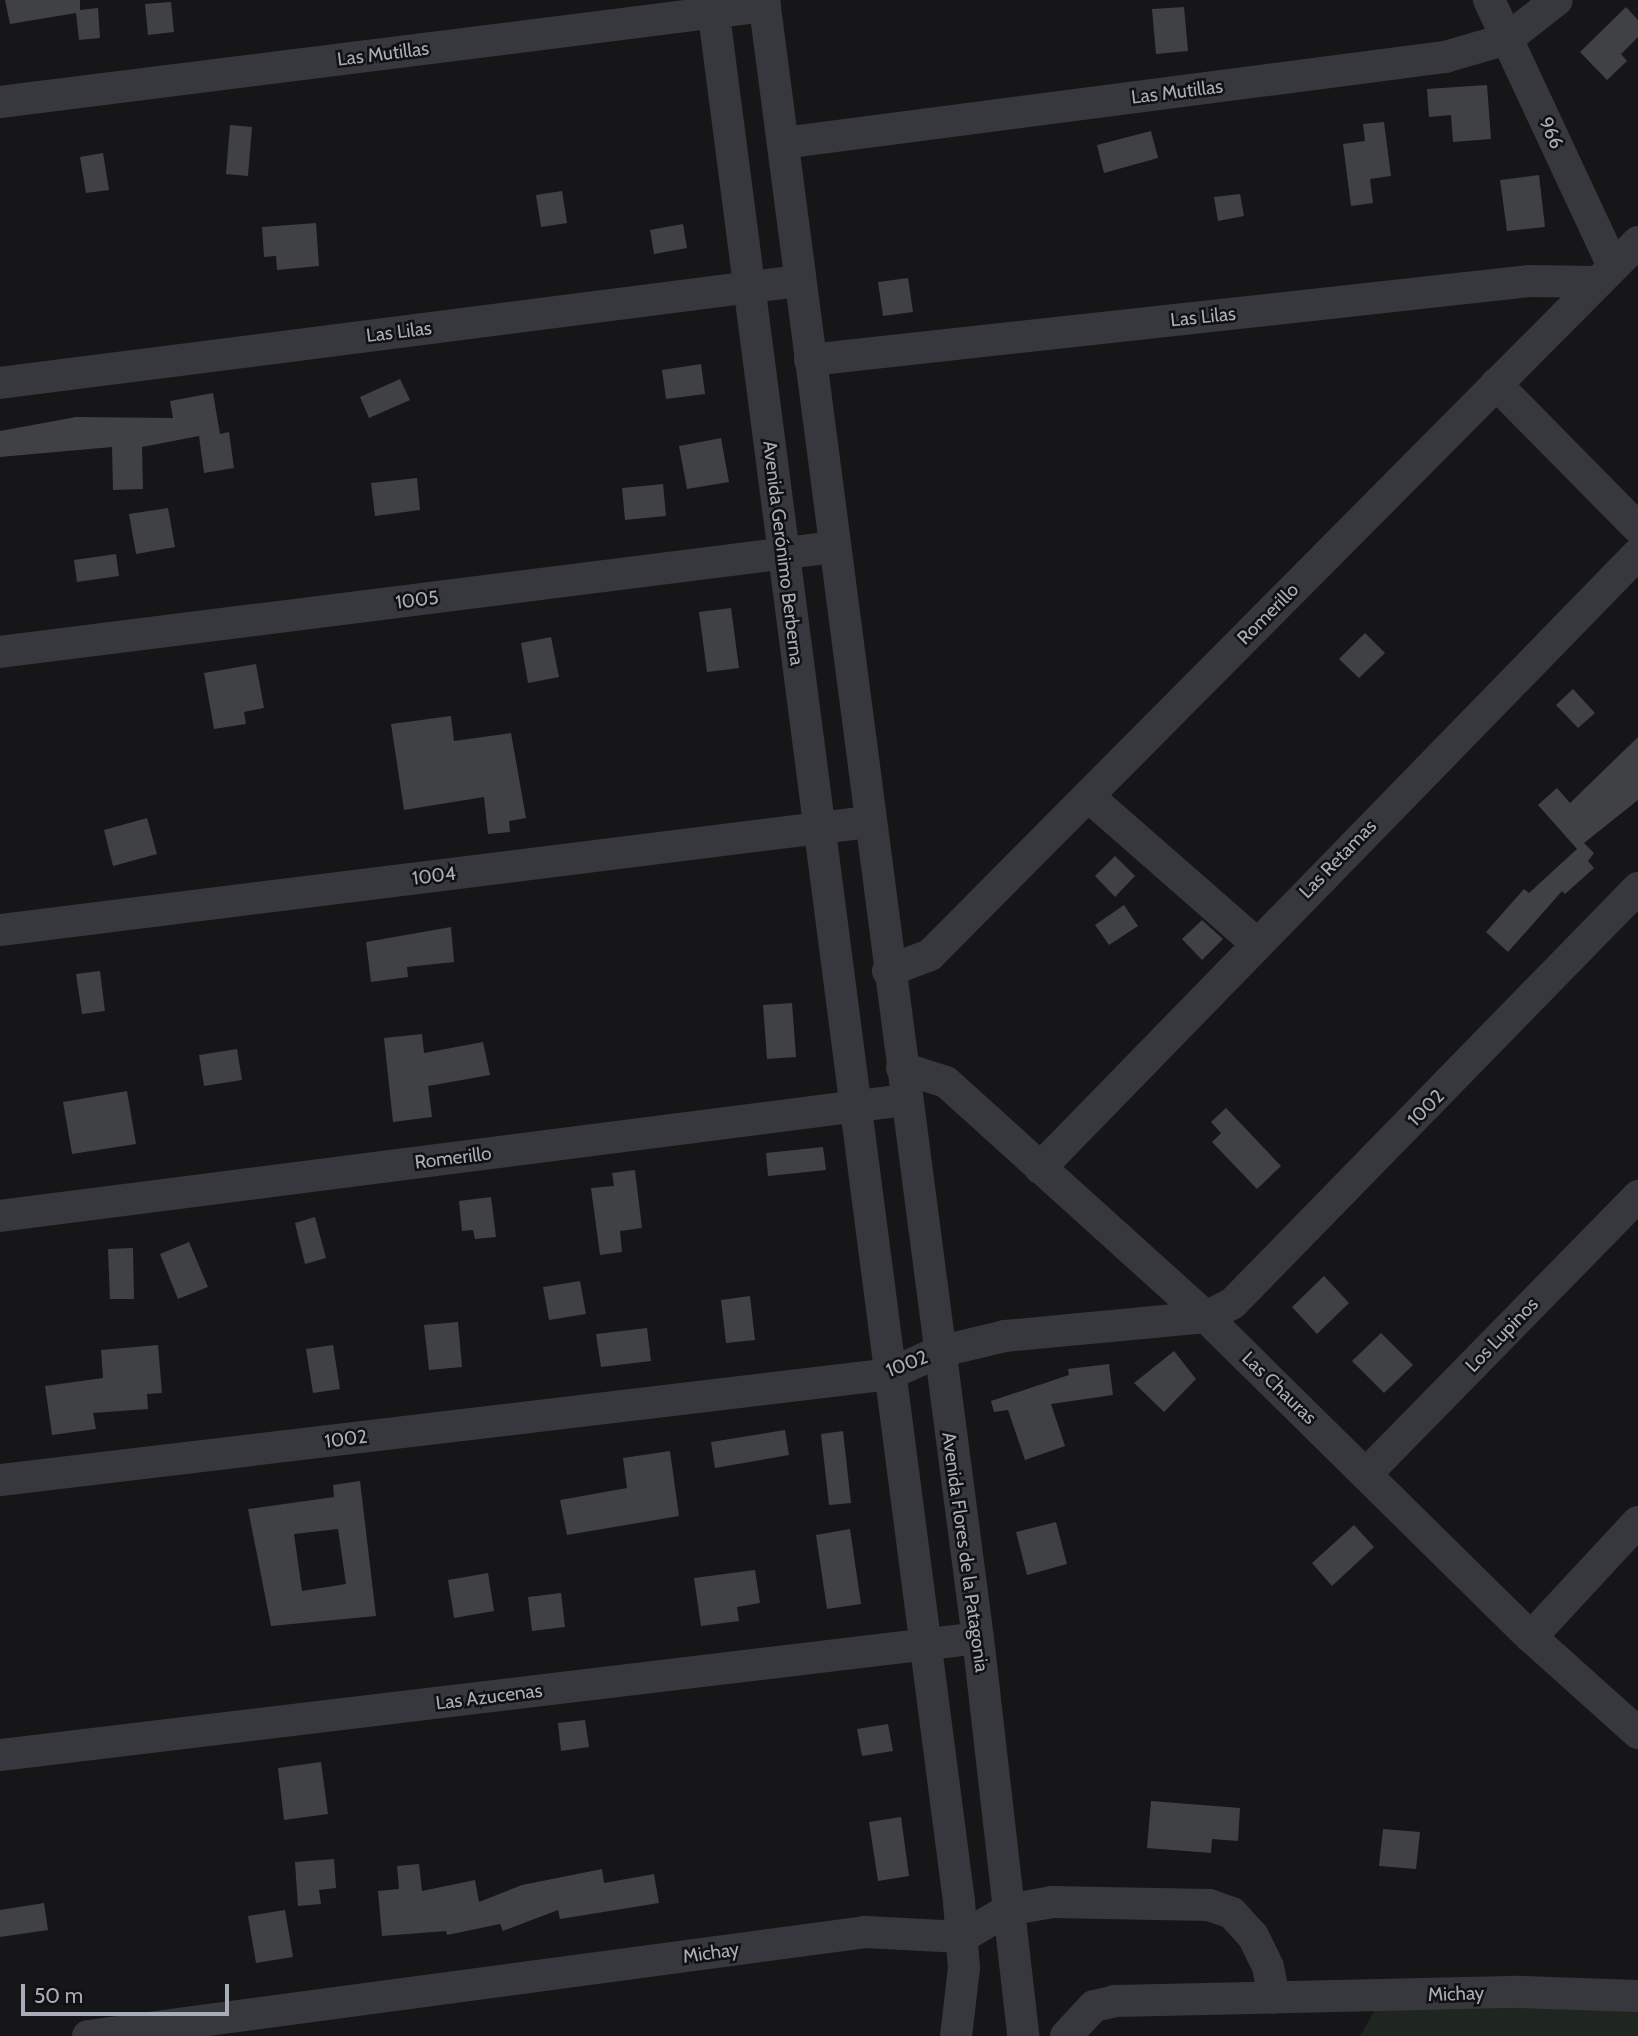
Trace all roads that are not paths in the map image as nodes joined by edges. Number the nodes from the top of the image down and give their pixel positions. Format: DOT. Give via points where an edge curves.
graph roads {
  1 [pos="1489,0"];
  2 [pos="1557,0"];
  3 [pos="765,3"];
  4 [pos="712,6"];
  5 [pos="1507,38"];
  6 [pos="0,102"];
  7 [pos="783,143"];
  8 [pos="1638,242"];
  9 [pos="1605,274"];
  10 [pos="798,281"];
  11 [pos="749,287"];
  12 [pos="810,360"];
  13 [pos="0,383"];
  14 [pos="1496,384"];
  15 [pos="1638,528"];
  16 [pos="834,547"];
  17 [pos="783,554"];
  18 [pos="1638,554"];
  19 [pos="0,652"];
  20 [pos="1088,796"];
  21 [pos="868,822"];
  22 [pos="819,828"];
  23 [pos="1638,888"];
  24 [pos="0,930"];
  25 [pos="1256,943"];
  26 [pos="888,971"];
  27 [pos="902,1068"];
  28 [pos="906,1100"];
  29 [pos="855,1107"];
  30 [pos="1040,1168"];
  31 [pos="1638,1196"];
  32 [pos="0,1216"];
  33 [pos="1206,1317"];
  34 [pos="937,1352"];
  35 [pos="890,1374"];
  36 [pos="1366,1474"];
  37 [pos="0,1480"];
  38 [pos="1638,1522"];
  39 [pos="1531,1637"];
  40 [pos="978,1638"];
  41 [pos="925,1644"];
  42 [pos="1638,1734"];
  43 [pos="0,1755"];
  44 [pos="1008,1910"];
  45 [pos="962,1937"];
  46 [pos="1638,1996"];
  47 [pos="1274,1997"];
  48 [pos="88,2036"];
  49 [pos="956,2036"];
  50 [pos="1023,2036"];
  51 [pos="1066,2036"];
  1 -- 5 [label="street, 966"];
  2 -- 5 [label="street, Las Mutillas"];
  3 -- 4 [label="street, Las Mutillas"];
  3 -- 7 [label="street"];
  4 -- 6 [label="street, Las Mutillas"];
  4 -- 11 [label="street, Avenida Gerónimo Berberna"];
  5 -- 7 [label="street, Las Mutillas" via="1445,57"];
  5 -- 9 [label="street, 966"];
  7 -- 10 [label="street"];
  8 -- 9 [label="street, Romerillo"];
  9 -- 12 [label="street, Las Lilas"];
  9 -- 14 [label="street, Romerillo"];
  10 -- 11 [label="street, Las Lilas"];
  10 -- 12 [label="street"];
  11 -- 13 [label="street, Las Lilas"];
  11 -- 17 [label="street, Avenida Gerónimo Berberna"];
  12 -- 16 [label="street"];
  14 -- 15 [label="street"];
  14 -- 20 [label="street, Romerillo"];
  16 -- 17 [label="street, 1005"];
  16 -- 21 [label="street"];
  17 -- 19 [label="street, 1005"];
  17 -- 22 [label="street, Avenida Gerónimo Berberna"];
  18 -- 25 [label="street, Las Retamas"];
  20 -- 25 [label="street"];
  20 -- 26 [label="street, Romerillo" via="930,955"];
  21 -- 22 [label="street, 1004"];
  21 -- 26 [label="street"];
  22 -- 24 [label="street, 1004"];
  22 -- 29 [label="street, Avenida Gerónimo Berberna"];
  23 -- 33 [label="street, 1002" via="1233,1303"];
  25 -- 30 [label="street, Las Retamas"];
  26 -- 27 [label="street"];
  27 -- 28 [label="street, Avenida Flores de la Patagonia"];
  27 -- 30 [label="street, Las Chauras" via="946,1082"];
  28 -- 29 [label="street, Romerillo"];
  28 -- 34 [label="street, Avenida Flores de la Patagonia"];
  29 -- 32 [label="street, Romerillo"];
  29 -- 35 [label="street"];
  30 -- 33 [label="street, Las Chauras"];
  31 -- 36 [label="street, Los Lupinos"];
  33 -- 34 [label="street, 1002" via="1005,1336"];
  33 -- 36 [label="street, Las Chauras"];
  34 -- 35 [label="street, 1002"];
  34 -- 40 [label="street, Avenida Flores de la Patagonia"];
  35 -- 37 [label="street, 1002"];
  35 -- 41 [label="street"];
  36 -- 39 [label="street, Las Chauras"];
  38 -- 39 [label="street"];
  39 -- 42 [label="street, Las Chauras"];
  40 -- 41 [label="street, Las Azucenas"];
  40 -- 44 [label="street, Avenida Flores de la Patagonia"];
  41 -- 43 [label="street, Las Azucenas"];
  41 -- 45 [label="street"];
  44 -- 45 [label="street"];
  44 -- 47 [label="street" via="1052,1902 1209,1905 1232,1913 1253,1936 1268,1967"];
  44 -- 50 [label="street, Avenida Flores de la Patagonia"];
  45 -- 48 [label="street, Michay" via="865,1932"];
  45 -- 49 [label="street" via="963,1994"];
  46 -- 47 [label="street, Michay" via="1520,1992"];
  47 -- 51 [label="street, Michay" via="1115,2001 1094,2007"];
}
